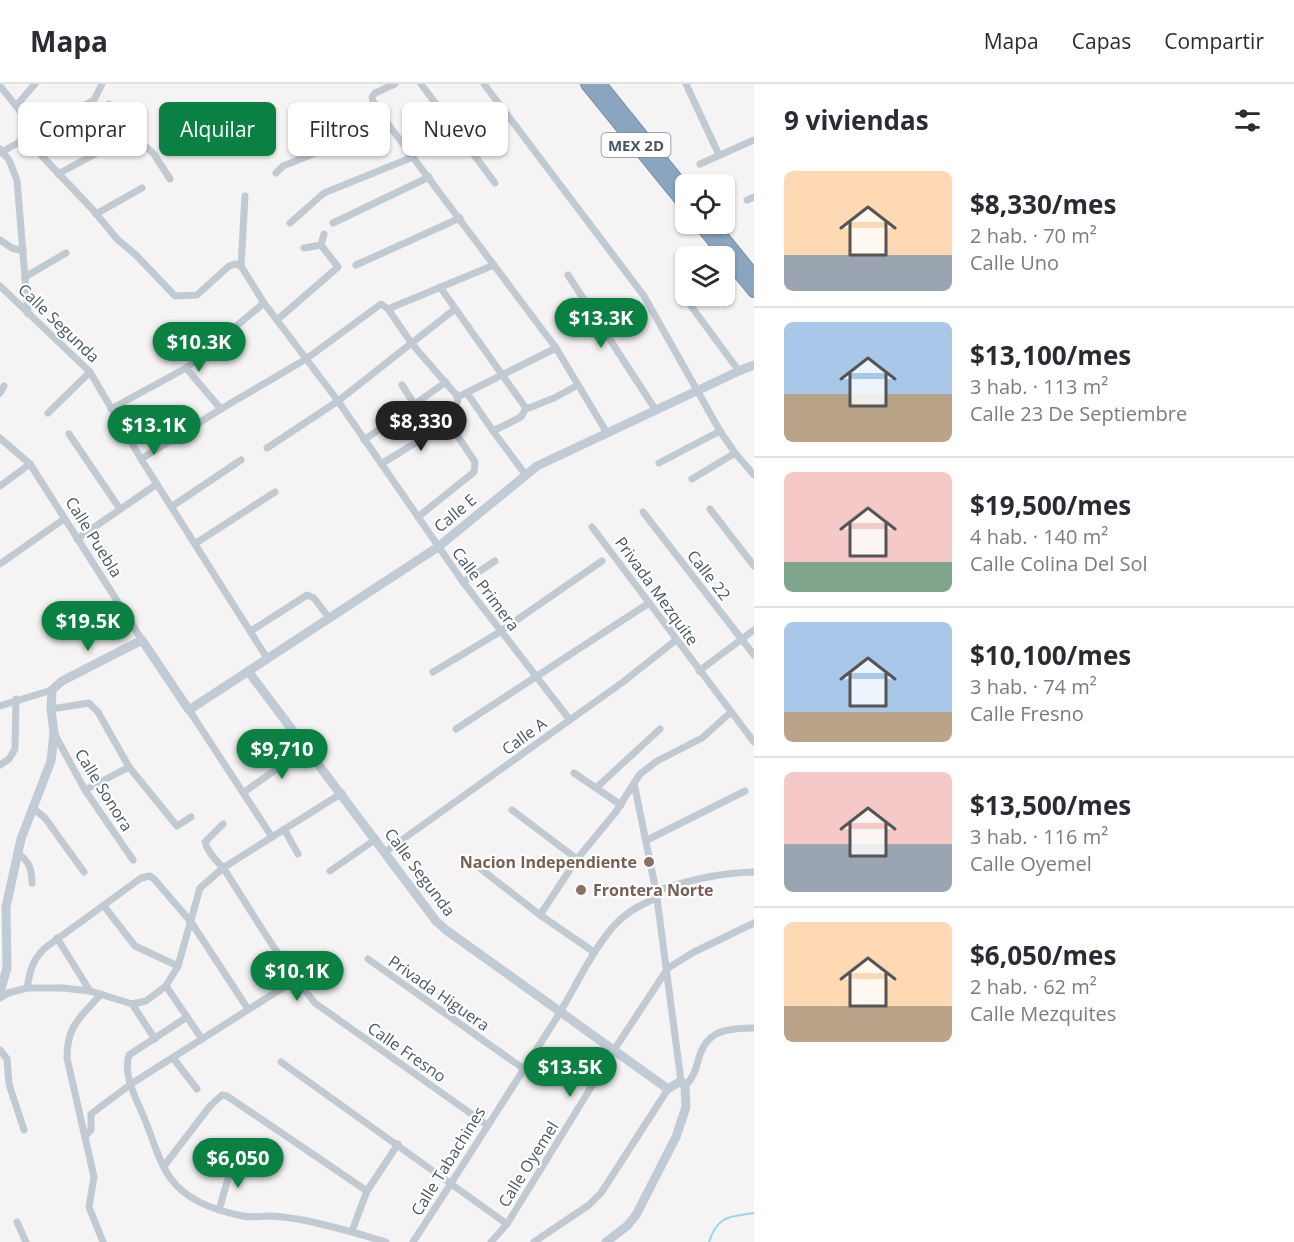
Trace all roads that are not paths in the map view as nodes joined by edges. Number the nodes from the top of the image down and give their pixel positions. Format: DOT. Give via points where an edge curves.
graph roads {
  1 [pos="34,84"];
  2 [pos="102,84"];
  3 [pos="395,84"];
  4 [pos="422,84"];
  5 [pos="484,84"];
  6 [pos="587,84"];
  7 [pos="600,84"];
  8 [pos="686,84"];
  9 [pos="0,86"];
  10 [pos="90,102"];
  11 [pos="375,102"];
  12 [pos="16,106"];
  13 [pos="18,108"];
  14 [pos="390,127"];
  15 [pos="754,140"];
  16 [pos="18,142"];
  17 [pos="147,148"];
  18 [pos="1,151"];
  19 [pos="719,155"];
  20 [pos="42,156"];
  21 [pos="91,156"];
  22 [pos="308,156"];
  23 [pos="413,157"];
  24 [pos="700,164"];
  25 [pos="276,172"];
  26 [pos="58,174"];
  27 [pos="429,177"];
  28 [pos="675,177"];
  29 [pos="170,179"];
  30 [pos="495,183"];
  31 [pos="142,188"];
  32 [pos="675,192"];
  33 [pos="245,196"];
  34 [pos="96,214"];
  35 [pos="460,218"];
  36 [pos="290,223"];
  37 [pos="333,223"];
  38 [pos="324,234"];
  39 [pos="708,234"];
  40 [pos="720,234"];
  41 [pos="0,240"];
  42 [pos="321,245"];
  43 [pos="304,248"];
  44 [pos="23,250"];
  45 [pos="66,253"];
  46 [pos="356,265"];
  47 [pos="495,265"];
  48 [pos="241,266"];
  49 [pos="568,274"];
  50 [pos="754,275"];
  51 [pos="25,277"];
  52 [pos="0,286"];
  53 [pos="440,287"];
  54 [pos="754,291"];
  55 [pos="264,303"];
  56 [pos="691,306"];
  57 [pos="388,309"];
  58 [pos="455,309"];
  59 [pos="28,314"];
  60 [pos="277,320"];
  61 [pos="412,344"];
  62 [pos="556,348"];
  63 [pos="306,358"];
  64 [pos="754,365"];
  65 [pos="186,368"];
  66 [pos="739,371"];
  67 [pos="90,372"];
  68 [pos="503,375"];
  69 [pos="446,382"];
  70 [pos="402,385"];
  71 [pos="578,385"];
  72 [pos="697,390"];
  73 [pos="467,393"];
  74 [pos="458,397"];
  75 [pos="338,401"];
  76 [pos="413,406"];
  77 [pos="526,408"];
  78 [pos="111,409"];
  79 [pos="221,409"];
  80 [pos="655,410"];
  81 [pos="48,413"];
  82 [pos="447,420"];
  83 [pos="494,430"];
  84 [pos="720,431"];
  85 [pos="429,432"];
  86 [pos="607,433"];
  87 [pos="69,434"];
  88 [pos="0,438"];
  89 [pos="364,440"];
  90 [pos="267,448"];
  91 [pos="735,453"];
  92 [pos="141,459"];
  93 [pos="241,460"];
  94 [pos="659,463"];
  95 [pos="30,464"];
  96 [pos="381,464"];
  97 [pos="525,474"];
  98 [pos="754,475"];
  99 [pos="692,478"];
  100 [pos="157,484"];
  101 [pos="0,486"];
  102 [pos="275,492"];
  103 [pos="171,507"];
  104 [pos="120,509"];
  105 [pos="710,509"];
  106 [pos="644,512"];
  107 [pos="418,517"];
  108 [pos="64,519"];
  109 [pos="592,527"];
  110 [pos="77,538"];
  111 [pos="196,543"];
  112 [pos="438,547"];
  113 [pos="495,561"];
  114 [pos="602,561"];
  115 [pos="753,561"];
  116 [pos="0,564"];
  117 [pos="463,582"];
  118 [pos="649,603"];
  119 [pos="329,618"];
  120 [pos="754,630"];
  121 [pos="251,631"];
  122 [pos="500,631"];
  123 [pos="741,639"];
  124 [pos="142,640"];
  125 [pos="676,640"];
  126 [pos="754,655"];
  127 [pos="267,658"];
  128 [pos="248,671"];
  129 [pos="699,671"];
  130 [pos="433,672"];
  131 [pos="536,677"];
  132 [pos="52,690"];
  133 [pos="16,699"];
  134 [pos="0,706"];
  135 [pos="51,709"];
  136 [pos="189,710"];
  137 [pos="730,713"];
  138 [pos="570,720"];
  139 [pos="456,729"];
  140 [pos="660,729"];
  141 [pos="54,733"];
  142 [pos="754,742"];
  143 [pos="307,748"];
  144 [pos="0,765"];
  145 [pos="129,767"];
  146 [pos="574,773"];
  147 [pos="634,783"];
  148 [pos="596,788"];
  149 [pos="85,790"];
  150 [pos="745,791"];
  151 [pos="244,792"];
  152 [pos="342,793"];
  153 [pos="621,805"];
  154 [pos="33,808"];
  155 [pos="512,810"];
  156 [pos="191,817"];
  157 [pos="223,825"];
  158 [pos="284,829"];
  159 [pos="272,837"];
  160 [pos="376,839"];
  161 [pos="647,840"];
  162 [pos="385,852"];
  163 [pos="18,853"];
  164 [pos="298,854"];
  165 [pos="577,859"];
  166 [pos="133,860"];
  167 [pos="472,862"];
  168 [pos="223,868"];
  169 [pos="330,871"];
  170 [pos="84,872"];
  171 [pos="754,872"];
  172 [pos="32,883"];
  173 [pos="656,895"];
  174 [pos="104,906"];
  175 [pos="540,915"];
  176 [pos="191,922"];
  177 [pos="754,923"];
  178 [pos="57,938"];
  179 [pos="594,952"];
  180 [pos="368,959"];
  181 [pos="178,966"];
  182 [pos="668,968"];
  183 [pos="295,980"];
  184 [pos="166,986"];
  185 [pos="27,988"];
  186 [pos="90,991"];
  187 [pos="0,992"];
  188 [pos="101,994"];
  189 [pos="0,998"];
  190 [pos="132,1004"];
  191 [pos="248,1009"];
  192 [pos="561,1011"];
  193 [pos="187,1017"];
  194 [pos="754,1028"];
  195 [pos="155,1039"];
  196 [pos="202,1039"];
  197 [pos="0,1050"];
  198 [pos="614,1050"];
  199 [pos="172,1058"];
  200 [pos="281,1062"];
  201 [pos="524,1069"];
  202 [pos="683,1083"];
  203 [pos="131,1084"];
  204 [pos="197,1089"];
  205 [pos="668,1089"];
  206 [pos="487,1125"];
  207 [pos="24,1130"];
  208 [pos="85,1136"];
  209 [pos="398,1144"];
  210 [pos="233,1161"];
  211 [pos="164,1166"];
  212 [pos="451,1183"];
  213 [pos="367,1191"];
  214 [pos="219,1210"];
  215 [pos="17,1222"];
  216 [pos="507,1224"];
  217 [pos="352,1231"];
  218 [pos="26,1242"];
  219 [pos="103,1242"];
  220 [pos="386,1242"];
  221 [pos="413,1242"];
  222 [pos="491,1242"];
  223 [pos="534,1242"];
  224 [pos="606,1242"];
  1 -- 12 [label="street"];
  2 -- 10 [label="street"];
  3 -- 11 [label="street" via="375,93"];
  4 -- 30 [label="street"];
  5 -- 72 [label="street" via="644,296"];
  6 -- 32 [label="highway, MEX 2D"];
  7 -- 28 [label="highway, MEX 2D"];
  8 -- 19 [label="street"];
  9 -- 12 [label="street"];
  12 -- 13 [label="street"];
  14 -- 23 [label="street"];
  15 -- 19 [label="street"];
  16 -- 18 [label="street"];
  17 -- 29 [label="street"];
  18 -- 44 [label="street" via="17,180"];
  19 -- 24 [label="street"];
  20 -- 26 [label="street"];
  21 -- 26 [label="street"];
  22 -- 25 [label="street"];
  23 -- 27 [label="street"];
  23 -- 36 [label="street" via="324,193"];
  26 -- 34 [label="street"];
  27 -- 35 [label="street"];
  27 -- 37 [label="street"];
  31 -- 34 [label="street"];
  33 -- 48 [label="street"];
  34 -- 48 [label="street" via="175,296 197,295 229,266"];
  35 -- 46 [label="street"];
  35 -- 47 [label="street"];
  38 -- 42 [label="street"];
  39 -- 54 [label="highway"];
  40 -- 50 [label="highway"];
  41 -- 44 [label="street"];
  42 -- 43 [label="street"];
  42 -- 60 [label="street" via="338,267"];
  44 -- 51 [label="street"];
  45 -- 51 [label="street"];
  47 -- 53 [label="street"];
  47 -- 62 [label="street"];
  48 -- 55 [label="street, Calle Primera"];
  49 -- 80 [label="street"];
  51 -- 59 [label="street"];
  52 -- 59 [label="street, Calle Segunda"];
  53 -- 57 [label="street"];
  53 -- 58 [label="street"];
  55 -- 60 [label="street, Calle Primera"];
  55 -- 65 [label="street"];
  56 -- 66 [label="street"];
  57 -- 61 [label="street"];
  57 -- 63 [label="street" via="381,304"];
  58 -- 61 [label="street"];
  58 -- 68 [label="street"];
  59 -- 67 [label="street, Calle Segunda"];
  60 -- 63 [label="street, Calle Primera"];
  61 -- 69 [label="street"];
  61 -- 75 [label="street"];
  62 -- 68 [label="street"];
  62 -- 71 [label="street"];
  63 -- 75 [label="street, Calle Primera"];
  63 -- 79 [label="street"];
  64 -- 66 [label="main road, Calle E"];
  65 -- 78 [label="street"];
  65 -- 79 [label="street"];
  66 -- 72 [label="main road, Calle E"];
  67 -- 78 [label="street, Calle Segunda"];
  67 -- 81 [label="street"];
  68 -- 73 [label="street"];
  68 -- 77 [label="street"];
  69 -- 74 [label="street"];
  69 -- 76 [label="street"];
  70 -- 76 [label="street"];
  71 -- 77 [label="street"];
  71 -- 86 [label="street"];
  72 -- 80 [label="main road, Calle E"];
  72 -- 84 [label="street"];
  73 -- 74 [label="street"];
  73 -- 83 [label="street"];
  74 -- 82 [label="street" via="458,405"];
  75 -- 89 [label="street, Calle Primera"];
  75 -- 90 [label="street"];
  76 -- 85 [label="street"];
  76 -- 89 [label="street"];
  77 -- 83 [label="street" via="521,417"];
  78 -- 92 [label="street, Calle Segunda"];
  79 -- 92 [label="street"];
  80 -- 86 [label="main road, Calle E"];
  82 -- 85 [label="street"];
  82 -- 107 [label="street" via="476,467"];
  83 -- 97 [label="street"];
  84 -- 91 [label="street"];
  84 -- 94 [label="street"];
  85 -- 96 [label="street"];
  86 -- 97 [label="main road, Calle E"];
  87 -- 104 [label="street"];
  88 -- 95 [label="street, Calle Puebla"];
  89 -- 96 [label="street, Calle Primera"];
  91 -- 98 [label="street"];
  91 -- 99 [label="street"];
  92 -- 100 [label="street, Calle Segunda"];
  93 -- 103 [label="street"];
  95 -- 101 [label="street"];
  95 -- 108 [label="street, Calle Puebla"];
  96 -- 107 [label="street, Calle Primera"];
  97 -- 112 [label="main road, Calle E"];
  100 -- 103 [label="street, Calle Segunda"];
  100 -- 104 [label="street"];
  102 -- 111 [label="street"];
  103 -- 111 [label="street, Calle Segunda"];
  104 -- 110 [label="street"];
  105 -- 115 [label="street"];
  106 -- 123 [label="street, Calle 22"];
  107 -- 112 [label="street, Calle Primera"];
  108 -- 110 [label="street, Calle Puebla"];
  108 -- 116 [label="street"];
  109 -- 118 [label="street, Privada Mezquite"];
  110 -- 124 [label="street, Calle Puebla"];
  111 -- 121 [label="street, Calle Segunda"];
  112 -- 117 [label="street, Calle Primera"];
  112 -- 119 [label="main road, Calle E"];
  113 -- 117 [label="street"];
  114 -- 122 [label="street"];
  117 -- 122 [label="street, Calle Primera"];
  118 -- 125 [label="street, Privada Mezquite"];
  118 -- 131 [label="street"];
  119 -- 121 [label="street" via="307,595"];
  119 -- 127 [label="main road, Calle E"];
  120 -- 123 [label="street"];
  121 -- 127 [label="street, Calle Segunda"];
  122 -- 130 [label="street"];
  122 -- 131 [label="street, Calle Primera"];
  123 -- 126 [label="street, Calle 22"];
  123 -- 129 [label="street"];
  124 -- 132 [label="main road" via="62,681"];
  124 -- 136 [label="main road, Calle Puebla"];
  125 -- 129 [label="street, Privada Mezquite"];
  125 -- 138 [label="street, Calle A"];
  127 -- 128 [label="main road, Calle E"];
  128 -- 136 [label="main road, Calle E"];
  128 -- 143 [label="main road, Calle Segunda"];
  129 -- 137 [label="street, Privada Mezquite"];
  131 -- 138 [label="street, Calle Primera"];
  131 -- 139 [label="street"];
  132 -- 133 [label="street"];
  132 -- 135 [label="main road"];
  133 -- 134 [label="street"];
  133 -- 144 [label="street" via="15,750"];
  135 -- 141 [label="main road"];
  135 -- 145 [label="street" via="89,703"];
  136 -- 151 [label="street, Calle Puebla"];
  137 -- 142 [label="street, Privada Mezquite"];
  137 -- 147 [label="street" via="702,738 648,767"];
  138 -- 162 [label="street, Calle A"];
  140 -- 148 [label="street"];
  141 -- 149 [label="street, Calle Sonora"];
  141 -- 154 [label="main road" via="51,761"];
  143 -- 151 [label="street"];
  143 -- 152 [label="main road, Calle Segunda"];
  145 -- 149 [label="street"];
  145 -- 156 [label="street" via="177,826"];
  146 -- 148 [label="street"];
  147 -- 153 [label="street"];
  147 -- 161 [label="street"];
  148 -- 153 [label="street"];
  149 -- 166 [label="street, Calle Sonora"];
  150 -- 161 [label="street"];
  151 -- 159 [label="street, Calle Puebla"];
  152 -- 158 [label="street"];
  152 -- 160 [label="main road, Calle Segunda"];
  153 -- 165 [label="street"];
  154 -- 163 [label="main road"];
  154 -- 170 [label="street" via="45,818"];
  155 -- 165 [label="street"];
  157 -- 168 [label="street, Calle Fresno" via="205,842"];
  158 -- 159 [label="street"];
  158 -- 164 [label="street"];
  159 -- 168 [label="street"];
  160 -- 162 [label="main road, Calle Segunda"];
  160 -- 169 [label="street"];
  161 -- 173 [label="street"];
  162 -- 192 [label="main road, Calle Segunda" via="436,921"];
  163 -- 172 [label="street" via="32,870"];
  163 -- 187 [label="main road" via="6,906 7,968"];
  165 -- 175 [label="street"];
  167 -- 175 [label="street"];
  168 -- 176 [label="street" via="200,888"];
  168 -- 183 [label="street, Calle Fresno"];
  171 -- 173 [label="street, Calle Tabachines" via="686,881"];
  173 -- 179 [label="street, Calle Tabachines" via="629,911"];
  173 -- 182 [label="street"];
  174 -- 176 [label="street" via="141,878 150,876"];
  174 -- 178 [label="street"];
  174 -- 181 [label="street" via="135,946"];
  175 -- 179 [label="street"];
  176 -- 181 [label="street"];
  176 -- 191 [label="street"];
  177 -- 182 [label="street, Calle Oyemel"];
  178 -- 185 [label="street" via="36,956"];
  178 -- 186 [label="street"];
  179 -- 192 [label="street, Calle Tabachines"];
  180 -- 201 [label="street, Privada Higuera"];
  181 -- 184 [label="street"];
  182 -- 198 [label="street, Calle Oyemel"];
  182 -- 202 [label="street"];
  183 -- 191 [label="street"];
  183 -- 206 [label="street, Calle Fresno" via="315,1003"];
  184 -- 190 [label="street" via="146,1001"];
  184 -- 193 [label="street"];
  185 -- 186 [label="street"];
  185 -- 189 [label="street"];
  186 -- 188 [label="street"];
  188 -- 190 [label="street"];
  188 -- 208 [label="street" via="72,1027 67,1040 67,1058"];
  190 -- 195 [label="street"];
  191 -- 196 [label="street"];
  192 -- 198 [label="main road, Calle Segunda"];
  192 -- 201 [label="street, Calle Tabachines"];
  193 -- 195 [label="street"];
  193 -- 196 [label="street"];
  194 -- 202 [label="street" via="718,1032 704,1044 693,1079"];
  195 -- 203 [label="street" via="129,1055 126,1063"];
  196 -- 199 [label="street"];
  197 -- 207 [label="street" via="7,1059 9,1084"];
  198 -- 205 [label="main road, Calle Segunda"];
  198 -- 216 [label="street, Calle Oyemel"];
  199 -- 203 [label="street"];
  199 -- 204 [label="street"];
  200 -- 209 [label="street"];
  201 -- 206 [label="street, Calle Tabachines"];
  202 -- 205 [label="main road"];
  202 -- 224 [label="main road" via="686,1107 676,1137 636,1215"];
  203 -- 208 [label="street" via="91,1114 92,1130"];
  203 -- 211 [label="street"];
  205 -- 223 [label="street" via="601,1193"];
  206 -- 212 [label="street, Calle Tabachines"];
  208 -- 219 [label="street" via="94,1177 88,1207"];
  209 -- 212 [label="street"];
  209 -- 213 [label="street"];
  210 -- 214 [label="street"];
  211 -- 213 [label="street" via="222,1095"];
  211 -- 214 [label="street" via="183,1192"];
  212 -- 216 [label="street"];
  212 -- 221 [label="street, Calle Tabachines"];
  213 -- 217 [label="street"];
  214 -- 217 [label="street" via="245,1216 298,1219"];
  215 -- 218 [label="street"];
  216 -- 222 [label="street, Calle Oyemel"];
  217 -- 220 [label="street"];
}
